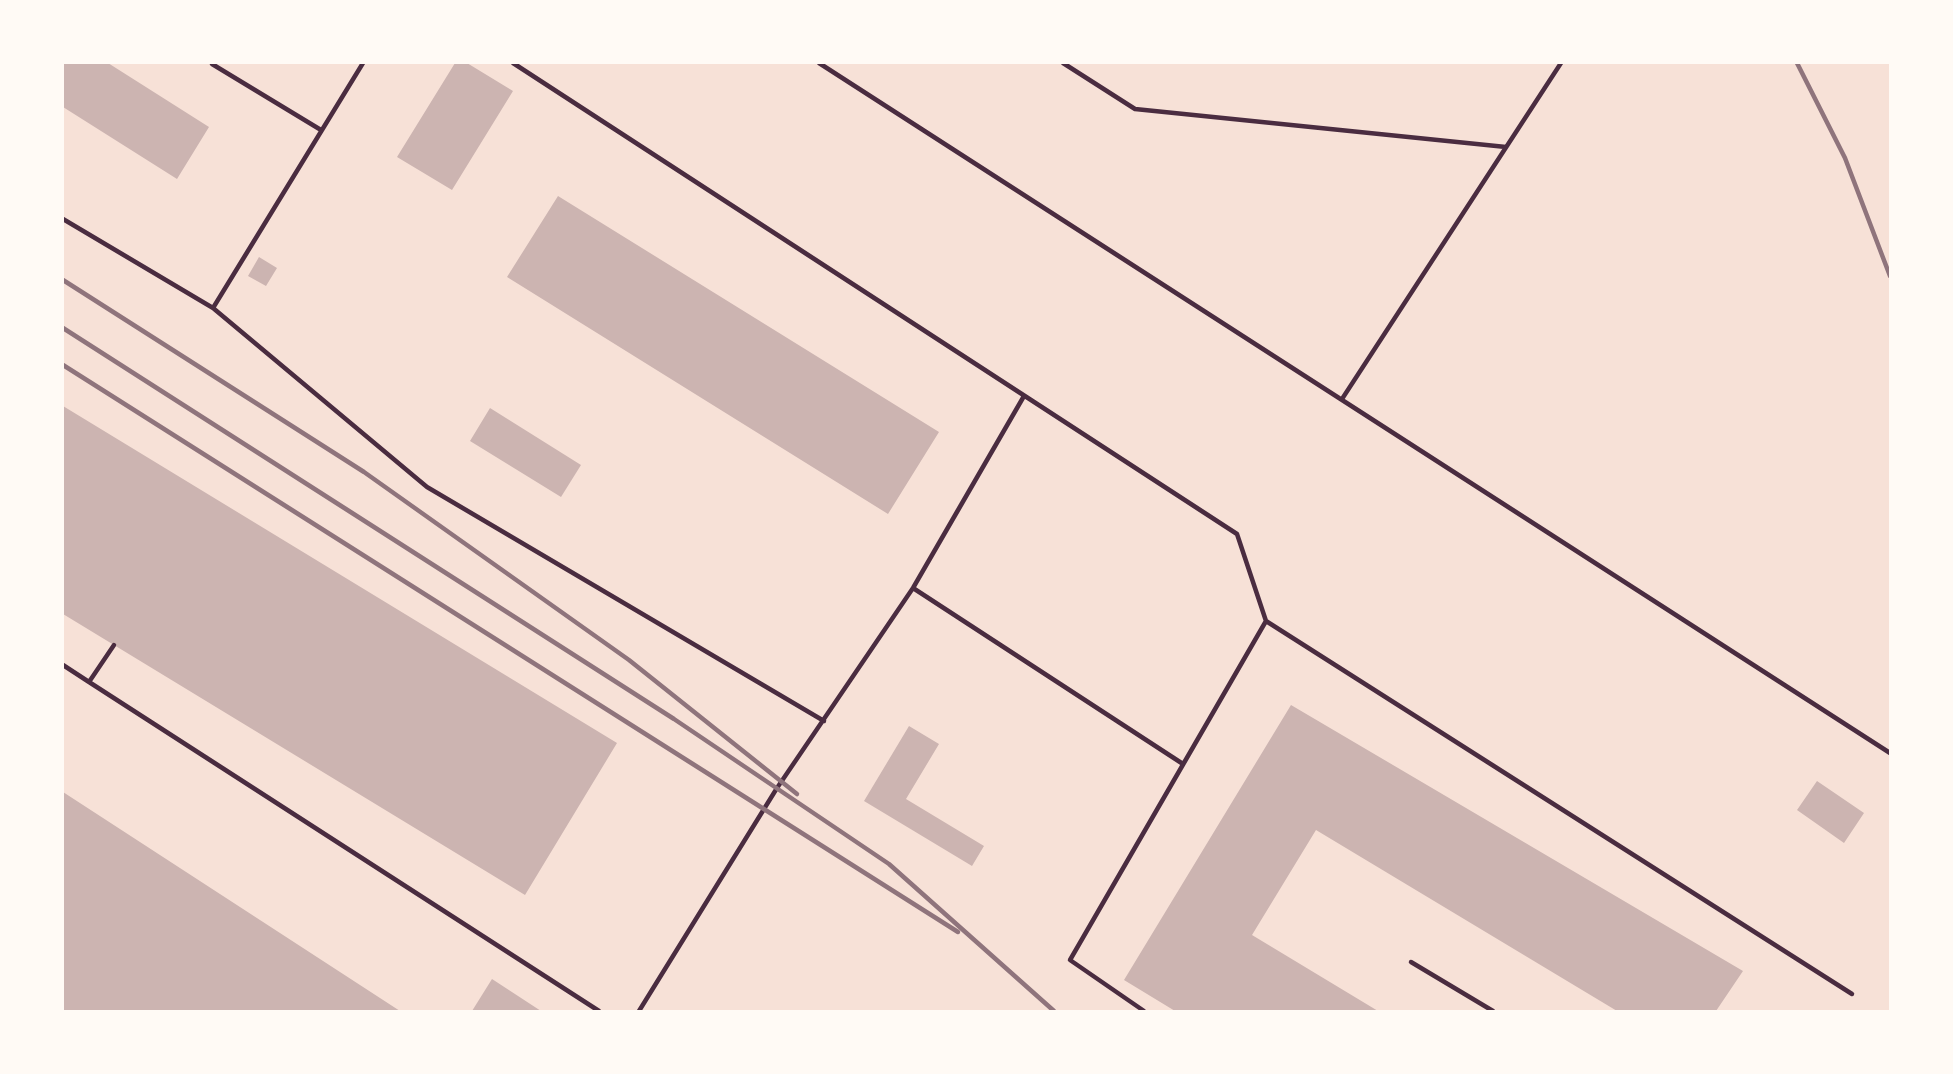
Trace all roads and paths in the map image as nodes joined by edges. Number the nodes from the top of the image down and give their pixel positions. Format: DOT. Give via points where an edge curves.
graph roads {
  1 [pos="363,63"];
  2 [pos="513,63"];
  3 [pos="819,63"];
  4 [pos="1063,63"];
  5 [pos="1561,63"];
  6 [pos="212,64"];
  7 [pos="321,130"];
  8 [pos="1506,147"];
  9 [pos="63,219"];
  10 [pos="213,308"];
  11 [pos="1024,396"];
  12 [pos="1342,399"];
  13 [pos="913,588"];
  14 [pos="1266,621"];
  15 [pos="114,645"];
  16 [pos="63,665"];
  17 [pos="89,682"];
  18 [pos="824,721"];
  19 [pos="1890,753"];
  20 [pos="1182,764"];
  21 [pos="1411,962"];
  22 [pos="1852,994"];
  23 [pos="599,1011"];
  24 [pos="639,1011"];
  25 [pos="1144,1011"];
  26 [pos="1493,1011"];
  1 -- 7 [label="lane"];
  2 -- 11 [label="lane"];
  3 -- 12 [label="lane"];
  4 -- 8 [label="lane" via="1135,109"];
  5 -- 8 [label="lane"];
  6 -- 7 [label="lane"];
  7 -- 10 [label="lane"];
  8 -- 12 [label="lane"];
  9 -- 10 [label="lane"];
  10 -- 18 [label="lane" via="427,487"];
  11 -- 13 [label="lane"];
  11 -- 14 [label="lane" via="1237,534"];
  12 -- 19 [label="lane"];
  13 -- 18 [label="lane"];
  13 -- 20 [label="lane"];
  14 -- 20 [label="lane"];
  14 -- 22 [label="lane"];
  15 -- 17 [label="lane"];
  16 -- 17 [label="lane"];
  17 -- 23 [label="lane"];
  18 -- 24 [label="lane" via="777,788"];
  20 -- 25 [label="lane" via="1070,960"];
  21 -- 26 [label="lane"];
}
